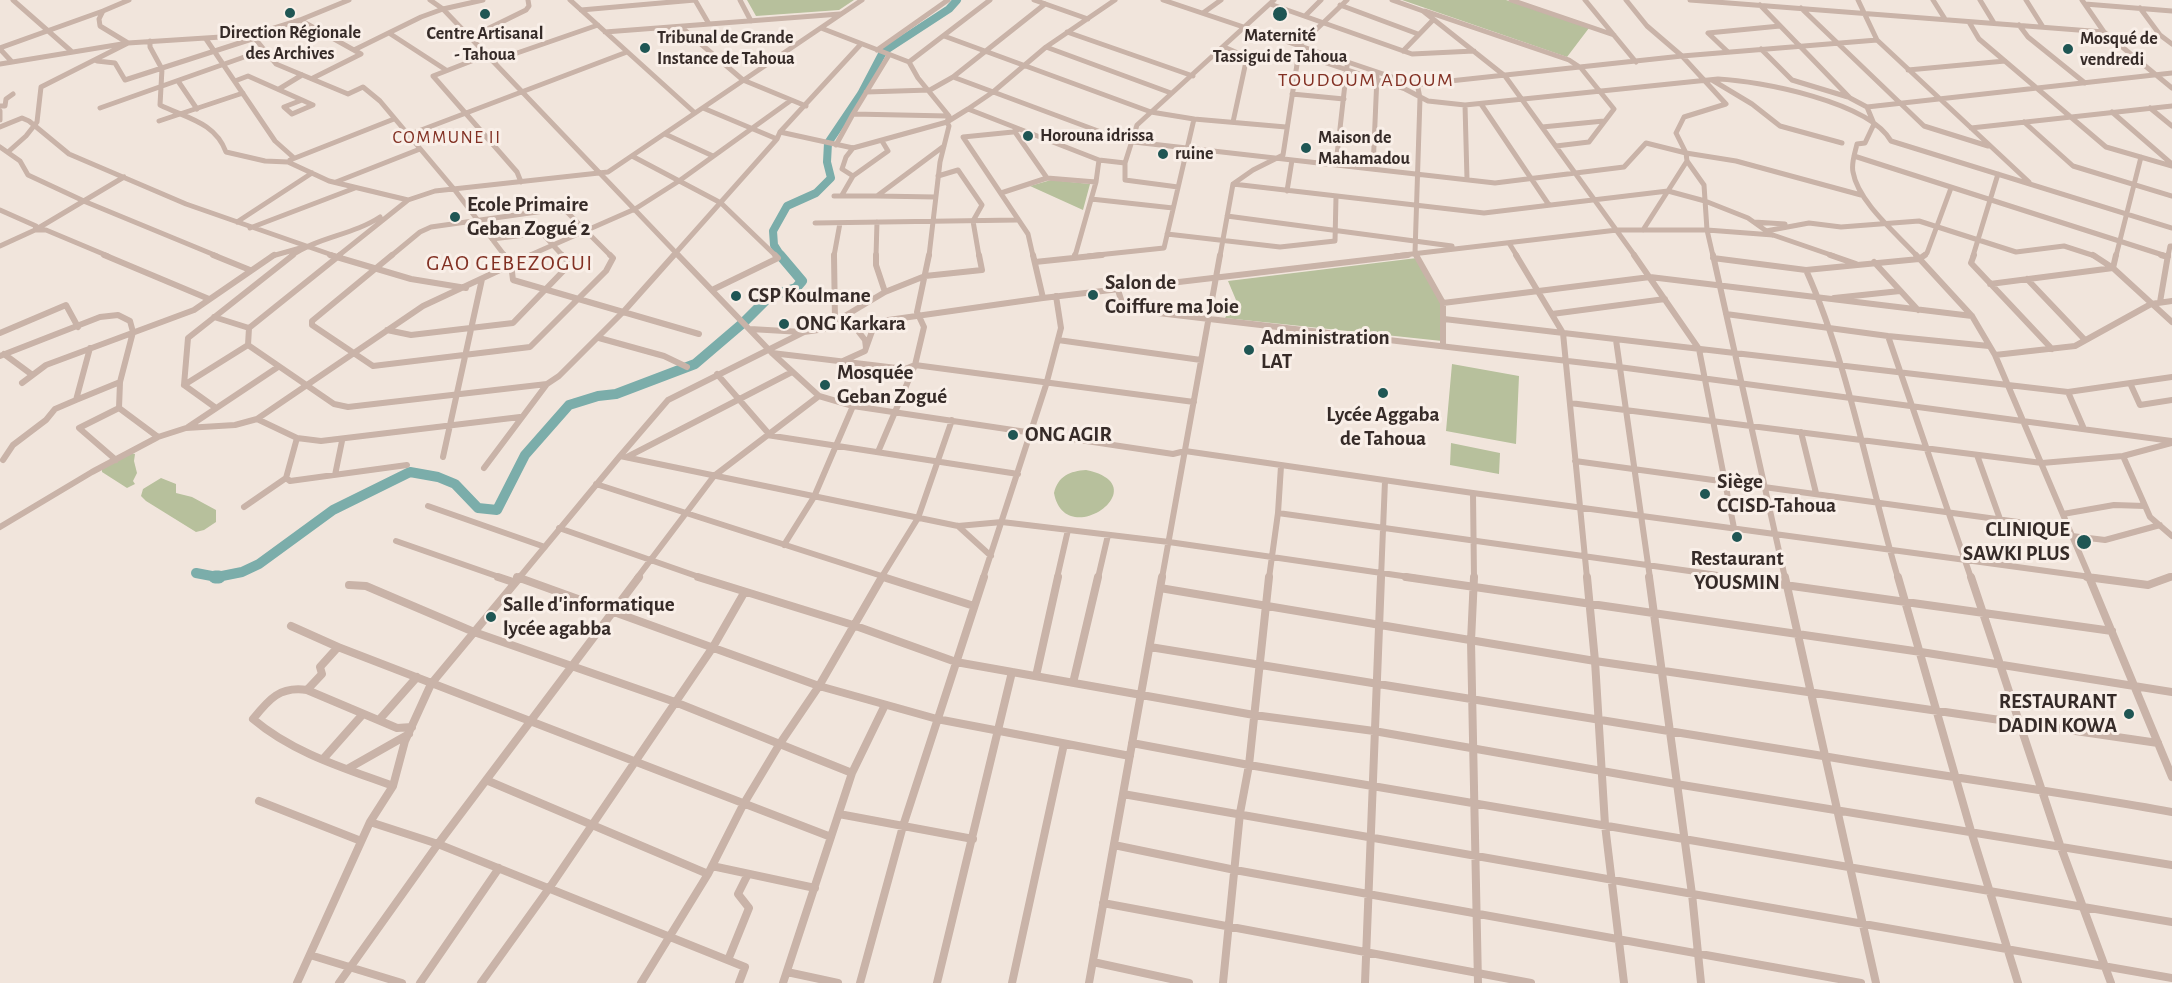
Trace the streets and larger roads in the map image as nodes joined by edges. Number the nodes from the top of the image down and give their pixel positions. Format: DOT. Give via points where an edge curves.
graph roads {
  1 [pos="14,0"];
  2 [pos="129,0"];
  3 [pos="349,0"];
  4 [pos="430,0"];
  5 [pos="483,0"];
  6 [pos="528,0"];
  7 [pos="570,0"];
  8 [pos="740,0"];
  9 [pos="862,0"];
  10 [pos="948,0"];
  11 [pos="990,0"];
  12 [pos="1034,0"];
  13 [pos="1115,0"];
  14 [pos="1163,0"];
  15 [pos="1221,0"];
  16 [pos="1322,0"];
  17 [pos="1347,0"];
  18 [pos="1392,0"];
  19 [pos="1511,0"];
  20 [pos="1585,0"];
  21 [pos="1626,0"];
  22 [pos="1690,0"];
  23 [pos="1858,0"];
  24 [pos="1933,0"];
  25 [pos="1980,0"];
  26 [pos="2026,0"];
  27 [pos="632,2"];
  28 [pos="1178,2"];
  29 [pos="1272,2"];
  30 [pos="2084,2"];
  31 [pos="1046,4"];
  32 [pos="1341,5"];
  33 [pos="1760,5"];
  34 [pos="1801,8"];
  35 [pos="2140,8"];
  36 [pos="443,9"];
  37 [pos="581,10"];
  38 [pos="103,11"];
  39 [pos="1423,11"];
  40 [pos="2172,11"];
  41 [pos="1863,12"];
  42 [pos="842,13"];
  43 [pos="1203,13"];
  44 [pos="1305,16"];
  45 [pos="1088,19"];
  46 [pos="1944,19"];
  47 [pos="300,20"];
  48 [pos="1433,20"];
  49 [pos="751,21"];
  50 [pos="1322,22"];
  51 [pos="1969,22"];
  52 [pos="1994,23"];
  53 [pos="709,24"];
  54 [pos="598,25"];
  55 [pos="2019,25"];
  56 [pos="1245,26"];
  57 [pos="1780,26"];
  58 [pos="681,27"];
  59 [pos="2043,27"];
  60 [pos="821,28"];
  61 [pos="48,31"];
  62 [pos="606,32"];
  63 [pos="1067,32"];
  64 [pos="2104,32"];
  65 [pos="389,33"];
  66 [pos="1418,34"];
  67 [pos="1614,35"];
  68 [pos="944,36"];
  69 [pos="254,37"];
  70 [pos="471,37"];
  71 [pos="206,39"];
  72 [pos="1876,40"];
  73 [pos="150,41"];
  74 [pos="128,43"];
  75 [pos="1838,43"];
  76 [pos="861,44"];
  77 [pos="2172,44"];
  78 [pos="1300,45"];
  79 [pos="1799,46"];
  80 [pos="1046,47"];
  81 [pos="1224,47"];
  82 [pos="0,48"];
  83 [pos="1761,49"];
  84 [pos="264,50"];
  85 [pos="354,50"];
  86 [pos="877,50"];
  87 [pos="70,51"];
  88 [pos="985,51"];
  89 [pos="1403,51"];
  90 [pos="1474,51"];
  91 [pos="213,52"];
  92 [pos="627,52"];
  93 [pos="1728,52"];
  94 [pos="1299,54"];
  95 [pos="487,55"];
  96 [pos="890,55"];
  97 [pos="1682,56"];
  98 [pos="94,61"];
  99 [pos="494,61"];
  100 [pos="1348,61"];
  101 [pos="2005,61"];
  102 [pos="12,62"];
  103 [pos="909,62"];
  104 [pos="1636,62"];
  105 [pos="0,64"];
  106 [pos="1024,65"];
  107 [pos="222,66"];
  108 [pos="1581,68"];
  109 [pos="162,69"];
  110 [pos="446,70"];
  111 [pos="1347,70"];
  112 [pos="1908,70"];
  113 [pos="1377,71"];
  114 [pos="2172,73"];
  115 [pos="302,75"];
  116 [pos="2154,75"];
  117 [pos="1193,76"];
  118 [pos="1505,76"];
  119 [pos="953,77"];
  120 [pos="313,78"];
  121 [pos="1377,80"];
  122 [pos="178,81"];
  123 [pos="235,81"];
  124 [pos="743,81"];
  125 [pos="1709,81"];
  126 [pos="1417,83"];
  127 [pos="2085,83"];
  128 [pos="161,87"];
  129 [pos="2038,88"];
  130 [pos="2172,88"];
  131 [pos="279,89"];
  132 [pos="930,90"];
  133 [pos="1599,91"];
  134 [pos="523,92"];
  135 [pos="866,92"];
  136 [pos="993,92"];
  137 [pos="243,93"];
  138 [pos="1171,93"];
  139 [pos="13,94"];
  140 [pos="1292,94"];
  141 [pos="1420,98"];
  142 [pos="1850,98"];
  143 [pos="1344,99"];
  144 [pos="1940,99"];
  145 [pos="302,100"];
  146 [pos="1522,100"];
  147 [pos="790,101"];
  148 [pos="1900,103"];
  149 [pos="1481,104"];
  150 [pos="1465,105"];
  151 [pos="806,106"];
  152 [pos="2172,106"];
  153 [pos="1867,107"];
  154 [pos="2,108"];
  155 [pos="100,108"];
  156 [pos="703,108"];
  157 [pos="968,108"];
  158 [pos="2150,108"];
  159 [pos="197,109"];
  160 [pos="1151,112"];
  161 [pos="2112,112"];
  162 [pos="466,113"];
  163 [pos="695,113"];
  164 [pos="179,114"];
  165 [pos="854,114"];
  166 [pos="2071,117"];
  167 [pos="394,119"];
  168 [pos="948,119"];
  169 [pos="1194,119"];
  170 [pos="0,120"];
  171 [pos="159,121"];
  172 [pos="1604,121"];
  173 [pos="1233,122"];
  174 [pos="2024,122"];
  175 [pos="1874,124"];
  176 [pos="34,125"];
  177 [pos="2172,126"];
  178 [pos="0,127"];
  179 [pos="1286,127"];
  180 [pos="1542,127"];
  181 [pos="1971,128"];
  182 [pos="752,129"];
  183 [pos="1017,130"];
  184 [pos="780,132"];
  185 [pos="664,134"];
  186 [pos="408,135"];
  187 [pos="777,139"];
  188 [pos="882,141"];
  189 [pos="1131,141"];
  190 [pos="1842,143"];
  191 [pos="836,145"];
  192 [pos="944,146"];
  193 [pos="1556,146"];
  194 [pos="1990,146"];
  195 [pos="0,147"];
  196 [pos="853,148"];
  197 [pos="1187,148"];
  198 [pos="420,149"];
  199 [pos="8,152"];
  200 [pos="632,156"];
  201 [pos="713,156"];
  202 [pos="1854,156"];
  203 [pos="1687,157"];
  204 [pos="2141,157"];
  205 [pos="1281,158"];
  206 [pos="291,159"];
  207 [pos="1099,160"];
  208 [pos="1292,160"];
  209 [pos="1125,163"];
  210 [pos="1336,165"];
  211 [pos="2172,165"];
  212 [pos="1373,169"];
  213 [pos="1575,172"];
  214 [pos="312,173"];
  215 [pos="601,174"];
  216 [pos="1417,174"];
  217 [pos="1998,174"];
  218 [pos="853,176"];
  219 [pos="938,176"];
  220 [pos="124,177"];
  221 [pos="1047,178"];
  222 [pos="1531,178"];
  223 [pos="1467,179"];
  224 [pos="679,181"];
  225 [pos="335,182"];
  226 [pos="521,182"];
  227 [pos="1096,182"];
  228 [pos="1233,184"];
  229 [pos="2030,184"];
  230 [pos="2134,184"];
  231 [pos="1178,187"];
  232 [pos="356,188"];
  233 [pos="1952,188"];
  234 [pos="454,189"];
  235 [pos="1287,191"];
  236 [pos="1668,191"];
  237 [pos="1001,193"];
  238 [pos="842,195"];
  239 [pos="1861,195"];
  240 [pos="834,196"];
  241 [pos="877,196"];
  242 [pos="2172,196"];
  243 [pos="935,197"];
  244 [pos="1336,197"];
  245 [pos="1091,199"];
  246 [pos="1594,199"];
  247 [pos="408,200"];
  248 [pos="1991,200"];
  249 [pos="85,201"];
  250 [pos="1705,201"];
  251 [pos="721,202"];
  252 [pos="1549,205"];
  253 [pos="1415,206"];
  254 [pos="1173,208"];
  255 [pos="635,209"];
  256 [pos="0,210"];
  257 [pos="2127,214"];
  258 [pos="1227,216"];
  259 [pos="477,219"];
  260 [pos="1017,220"];
  261 [pos="973,221"];
  262 [pos="237,222"];
  263 [pos="877,222"];
  264 [pos="932,222"];
  265 [pos="1754,222"];
  266 [pos="815,223"];
  267 [pos="840,223"];
  268 [pos="1887,224"];
  269 [pos="1797,225"];
  270 [pos="1937,227"];
  271 [pos="250,228"];
  272 [pos="2172,228"];
  273 [pos="35,230"];
  274 [pos="588,230"];
  275 [pos="1335,230"];
  276 [pos="1617,230"];
  277 [pos="1643,230"];
  278 [pos="1707,230"];
  279 [pos="1767,231"];
  280 [pos="1167,234"];
  281 [pos="1773,236"];
  282 [pos="492,239"];
  283 [pos="1415,239"];
  284 [pos="1978,240"];
  285 [pos="1223,241"];
  286 [pos="2120,241"];
  287 [pos="1509,243"];
  288 [pos="554,245"];
  289 [pos="0,246"];
  290 [pos="2172,246"];
  291 [pos="304,247"];
  292 [pos="1460,248"];
  293 [pos="676,253"];
  294 [pos="1415,253"];
  295 [pos="338,256"];
  296 [pos="2168,257"];
  297 [pos="1074,258"];
  298 [pos="1713,258"];
  299 [pos="1919,259"];
  300 [pos="1035,262"];
  301 [pos="1874,262"];
  302 [pos="511,264"];
  303 [pos="1856,264"];
  304 [pos="377,268"];
  305 [pos="2113,268"];
  306 [pos="250,270"];
  307 [pos="1806,270"];
  308 [pos="925,276"];
  309 [pos="1216,276"];
  310 [pos="1650,278"];
  311 [pos="482,279"];
  312 [pos="2027,279"];
  313 [pos="1990,284"];
  314 [pos="1719,286"];
  315 [pos="466,288"];
  316 [pos="547,290"];
  317 [pos="712,290"];
  318 [pos="1118,290"];
  319 [pos="1538,291"];
  320 [pos="1900,291"];
  321 [pos="885,292"];
  322 [pos="1056,296"];
  323 [pos="1043,298"];
  324 [pos="209,299"];
  325 [pos="580,299"];
  326 [pos="1665,299"];
  327 [pos="1819,299"];
  328 [pos="2172,301"];
  329 [pos="2160,302"];
  330 [pos="1443,303"];
  331 [pos="2151,304"];
  332 [pos="626,310"];
  333 [pos="1918,310"];
  334 [pos="1552,314"];
  335 [pos="1726,314"];
  336 [pos="1971,316"];
  337 [pos="214,317"];
  338 [pos="919,317"];
  339 [pos="1209,318"];
  340 [pos="1444,319"];
  341 [pos="835,321"];
  342 [pos="2172,322"];
  343 [pos="875,323"];
  344 [pos="78,327"];
  345 [pos="1828,327"];
  346 [pos="249,328"];
  347 [pos="471,328"];
  348 [pos="750,329"];
  349 [pos="387,330"];
  350 [pos="821,330"];
  351 [pos="858,331"];
  352 [pos="133,332"];
  353 [pos="804,332"];
  354 [pos="0,333"];
  355 [pos="1563,333"];
  356 [pos="699,334"];
  357 [pos="1888,336"];
  358 [pos="599,338"];
  359 [pos="1058,340"];
  360 [pos="1616,340"];
  361 [pos="2085,340"];
  362 [pos="248,345"];
  363 [pos="1443,346"];
  364 [pos="1989,346"];
  365 [pos="90,348"];
  366 [pos="867,348"];
  367 [pos="1699,349"];
  368 [pos="2052,349"];
  369 [pos="770,350"];
  370 [pos="352,353"];
  371 [pos="1735,354"];
  372 [pos="2,355"];
  373 [pos="1995,355"];
  374 [pos="465,356"];
  375 [pos="1201,360"];
  376 [pos="843,361"];
  377 [pos="1566,361"];
  378 [pos="915,365"];
  379 [pos="1840,366"];
  380 [pos="278,367"];
  381 [pos="687,367"];
  382 [pos="1619,367"];
  383 [pos="792,372"];
  384 [pos="31,374"];
  385 [pos="717,374"];
  386 [pos="1903,374"];
  387 [pos="2172,377"];
  388 [pos="1704,379"];
  389 [pos="120,382"];
  390 [pos="22,383"];
  391 [pos="1046,383"];
  392 [pos="2130,383"];
  393 [pos="547,384"];
  394 [pos="1741,384"];
  395 [pos="184,385"];
  396 [pos="306,386"];
  397 [pos="2010,387"];
  398 [pos="2068,392"];
  399 [pos="455,394"];
  400 [pos="819,396"];
  401 [pos="1848,398"];
  402 [pos="739,399"];
  403 [pos="76,400"];
  404 [pos="2172,400"];
  405 [pos="1194,402"];
  406 [pos="1570,403"];
  407 [pos="853,406"];
  408 [pos="1914,406"];
  409 [pos="119,408"];
  410 [pos="216,408"];
  411 [pos="1625,409"];
  412 [pos="893,412"];
  413 [pos="520,417"];
  414 [pos="257,419"];
  415 [pos="952,420"];
  416 [pos="1713,420"];
  417 [pos="2025,421"];
  418 [pos="448,425"];
  419 [pos="1750,425"];
  420 [pos="186,428"];
  421 [pos="2084,429"];
  422 [pos="1032,431"];
  423 [pos="1802,432"];
  424 [pos="768,434"];
  425 [pos="158,437"];
  426 [pos="297,438"];
  427 [pos="1860,440"];
  428 [pos="342,441"];
  429 [pos="2172,442"];
  430 [pos="836,445"];
  431 [pos="1928,448"];
  432 [pos="1185,451"];
  433 [pos="878,452"];
  434 [pos="1977,455"];
  435 [pos="624,456"];
  436 [pos="2124,456"];
  437 [pos="443,457"];
  438 [pos="3,460"];
  439 [pos="116,460"];
  440 [pos="1575,460"];
  441 [pos="937,463"];
  442 [pos="2042,463"];
  443 [pos="407,465"];
  444 [pos="1281,466"];
  445 [pos="484,468"];
  446 [pos="1632,469"];
  447 [pos="1018,474"];
  448 [pos="334,475"];
  449 [pos="714,476"];
  450 [pos="286,478"];
  451 [pos="1386,481"];
  452 [pos="1725,481"];
  453 [pos="596,484"];
  454 [pos="1764,487"];
  455 [pos="1473,493"];
  456 [pos="1816,493"];
  457 [pos="814,497"];
  458 [pos="1877,501"];
  459 [pos="428,506"];
  460 [pos="2145,506"];
  461 [pos="244,507"];
  462 [pos="1581,508"];
  463 [pos="1950,511"];
  464 [pos="686,513"];
  465 [pos="1278,513"];
  466 [pos="2063,514"];
  467 [pos="1641,516"];
  468 [pos="918,518"];
  469 [pos="2000,519"];
  470 [pos="1002,522"];
  471 [pos="2160,525"];
  472 [pos="958,526"];
  473 [pos="0,528"];
  474 [pos="559,528"];
  475 [pos="1383,528"];
  476 [pos="1734,528"];
  477 [pos="1068,530"];
  478 [pos="2071,532"];
  479 [pos="1776,534"];
  480 [pos="1108,535"];
  481 [pos="2172,536"];
  482 [pos="396,541"];
  483 [pos="1473,541"];
  484 [pos="1168,542"];
  485 [pos="784,544"];
  486 [pos="544,547"];
  487 [pos="1890,550"];
  488 [pos="991,556"];
  489 [pos="1585,556"];
  490 [pos="1271,557"];
  491 [pos="651,560"];
  492 [pos="1966,560"];
  493 [pos="1649,566"];
  494 [pos="1381,573"];
  495 [pos="882,576"];
  496 [pos="2172,576"];
  497 [pos="2089,577"];
  498 [pos="515,580"];
  499 [pos="348,585"];
  500 [pos="1787,585"];
  501 [pos="1474,587"];
  502 [pos="1160,588"];
  503 [pos="744,593"];
  504 [pos="1906,602"];
  505 [pos="1590,603"];
  506 [pos="974,606"];
  507 [pos="1265,607"];
  508 [pos="612,611"];
  509 [pos="1653,613"];
  510 [pos="1984,613"];
  511 [pos="854,625"];
  512 [pos="291,626"];
  513 [pos="1380,626"];
  514 [pos="2112,631"];
  515 [pos="474,632"];
  516 [pos="1798,634"];
  517 [pos="1472,641"];
  518 [pos="338,647"];
  519 [pos="713,647"];
  520 [pos="1150,647"];
  521 [pos="1921,652"];
  522 [pos="1595,661"];
  523 [pos="956,662"];
  524 [pos="1259,665"];
  525 [pos="2002,665"];
  526 [pos="571,666"];
  527 [pos="1662,670"];
  528 [pos="1012,672"];
  529 [pos="1036,676"];
  530 [pos="417,677"];
  531 [pos="1072,683"];
  532 [pos="1378,683"];
  533 [pos="431,684"];
  534 [pos="819,686"];
  535 [pos="2135,687"];
  536 [pos="307,690"];
  537 [pos="1811,691"];
  538 [pos="2172,692"];
  539 [pos="1141,695"];
  540 [pos="1473,697"];
  541 [pos="675,702"];
  542 [pos="885,705"];
  543 [pos="1938,710"];
  544 [pos="363,714"];
  545 [pos="1254,715"];
  546 [pos="937,719"];
  547 [pos="1598,719"];
  548 [pos="379,720"];
  549 [pos="529,722"];
  550 [pos="2021,723"];
  551 [pos="411,730"];
  552 [pos="1374,731"];
  553 [pos="1668,731"];
  554 [pos="999,733"];
  555 [pos="1132,743"];
  556 [pos="2158,743"];
  557 [pos="1064,744"];
  558 [pos="779,745"];
  559 [pos="1474,749"];
  560 [pos="1130,756"];
  561 [pos="1826,757"];
  562 [pos="324,758"];
  563 [pos="632,763"];
  564 [pos="1249,765"];
  565 [pos="349,768"];
  566 [pos="1601,772"];
  567 [pos="852,773"];
  568 [pos="1957,776"];
  569 [pos="2172,777"];
  570 [pos="486,780"];
  571 [pos="1371,784"];
  572 [pos="1676,784"];
  573 [pos="393,786"];
  574 [pos="2042,789"];
  575 [pos="1123,794"];
  576 [pos="259,801"];
  577 [pos="1474,802"];
  578 [pos="742,805"];
  579 [pos="1838,811"];
  580 [pos="2172,812"];
  581 [pos="1240,813"];
  582 [pos="839,814"];
  583 [pos="370,822"];
  584 [pos="590,825"];
  585 [pos="1605,825"];
  586 [pos="903,826"];
  587 [pos="1971,831"];
  588 [pos="831,837"];
  589 [pos="1370,837"];
  590 [pos="973,839"];
  591 [pos="1684,839"];
  592 [pos="361,841"];
  593 [pos="438,844"];
  594 [pos="1114,845"];
  595 [pos="2061,845"];
  596 [pos="1475,855"];
  597 [pos="2172,866"];
  598 [pos="499,868"];
  599 [pos="1850,868"];
  600 [pos="710,870"];
  601 [pos="1235,870"];
  602 [pos="748,874"];
  603 [pos="1612,880"];
  604 [pos="550,887"];
  605 [pos="814,888"];
  606 [pos="1988,889"];
  607 [pos="1692,894"];
  608 [pos="1369,895"];
  609 [pos="1103,903"];
  610 [pos="2082,906"];
  611 [pos="1476,913"];
  612 [pos="2172,922"];
  613 [pos="1863,924"];
  614 [pos="1229,926"];
  615 [pos="669,938"];
  616 [pos="1620,938"];
  617 [pos="2008,949"];
  618 [pos="1366,953"];
  619 [pos="1697,954"];
  620 [pos="310,955"];
  621 [pos="728,960"];
  622 [pos="1093,962"];
  623 [pos="352,966"];
  624 [pos="2105,966"];
  625 [pos="787,972"];
  626 [pos="1477,973"];
  627 [pos="2172,978"];
  628 [pos="297,983"];
  629 [pos="339,983"];
  630 [pos="402,983"];
  631 [pos="420,983"];
  632 [pos="481,983"];
  633 [pos="641,983"];
  634 [pos="739,983"];
  635 [pos="783,983"];
  636 [pos="838,983"];
  637 [pos="860,983"];
  638 [pos="937,983"];
  639 [pos="1012,983"];
  640 [pos="1089,983"];
  641 [pos="1189,983"];
  642 [pos="1223,983"];
  643 [pos="1365,983"];
  644 [pos="1478,983"];
  645 [pos="1531,983"];
  646 [pos="1624,983"];
  647 [pos="1701,983"];
  648 [pos="1862,983"];
  649 [pos="1876,983"];
  650 [pos="2018,983"];
  651 [pos="2111,983"];
  1 -- 61 [label="street"];
  2 -- 38 [label="street"];
  3 -- 47 [label="street"];
  4 -- 36 [label="street"];
  5 -- 36 [label="street"];
  6 -- 70 [label="street" via="526,10"];
  7 -- 37 [label="street"];
  8 -- 49 [label="street"];
  9 -- 42 [label="street"];
  10 -- 86 [label="street"];
  11 -- 68 [label="street"];
  12 -- 31 [label="street"];
  13 -- 45 [label="street"];
  14 -- 28 [label="street"];
  15 -- 43 [label="street"];
  16 -- 44 [label="street"];
  17 -- 32 [label="street"];
  18 -- 39 [label="street"];
  19 -- 67 [label="street"];
  20 -- 67 [label="street"];
  21 -- 97 [label="street" via="1647,26"];
  22 -- 33 [label="street"];
  23 -- 41 [label="street"];
  24 -- 46 [label="street"];
  25 -- 52 [label="street"];
  26 -- 59 [label="street"];
  27 -- 37 [label="street"];
  27 -- 53 [label="street" via="695,0"];
  28 -- 43 [label="street"];
  29 -- 44 [label="street"];
  29 -- 56 [label="street"];
  30 -- 35 [label="street"];
  30 -- 64 [label="street"];
  31 -- 45 [label="street"];
  31 -- 88 [label="street"];
  32 -- 50 [label="street"];
  32 -- 66 [label="street"];
  33 -- 34 [label="street"];
  33 -- 57 [label="street"];
  34 -- 41 [label="street"];
  34 -- 75 [label="street"];
  35 -- 40 [label="street"];
  35 -- 77 [label="street"];
  36 -- 65 [label="street"];
  36 -- 70 [label="street"];
  37 -- 54 [label="street"];
  38 -- 61 [label="street"];
  38 -- 74 [label="street" via="100,26"];
  39 -- 48 [label="street"];
  39 -- 108 [label="street" via="1569,60"];
  41 -- 46 [label="street"];
  41 -- 72 [label="street"];
  42 -- 49 [label="street"];
  42 -- 60 [label="street"];
  43 -- 56 [label="street"];
  44 -- 50 [label="street"];
  45 -- 63 [label="street"];
  46 -- 51 [label="street"];
  47 -- 69 [label="street"];
  47 -- 85 [label="street"];
  48 -- 66 [label="street"];
  48 -- 90 [label="street"];
  49 -- 53 [label="street"];
  50 -- 78 [label="street"];
  50 -- 89 [label="street"];
  51 -- 52 [label="street"];
  51 -- 101 [label="street" via="1979,39"];
  52 -- 55 [label="street"];
  53 -- 58 [label="street"];
  54 -- 62 [label="street"];
  54 -- 99 [label="street"];
  55 -- 59 [label="street"];
  55 -- 127 [label="street" via="2028,37"];
  56 -- 78 [label="street"];
  56 -- 81 [label="street"];
  57 -- 79 [label="street"];
  57 -- 93 [label="street" via="1708,33"];
  58 -- 62 [label="street"];
  58 -- 124 [label="street"];
  59 -- 64 [label="street"];
  60 -- 76 [label="street"];
  60 -- 124 [label="street"];
  61 -- 82 [label="street"];
  61 -- 87 [label="street"];
  62 -- 92 [label="street"];
  63 -- 80 [label="street"];
  63 -- 117 [label="street"];
  64 -- 116 [label="street"];
  65 -- 85 [label="street"];
  65 -- 110 [label="street"];
  66 -- 89 [label="street"];
  67 -- 104 [label="street"];
  68 -- 88 [label="street"];
  68 -- 103 [label="street"];
  69 -- 71 [label="street"];
  69 -- 84 [label="street"];
  69 -- 91 [label="street"];
  70 -- 95 [label="street"];
  71 -- 73 [label="street"];
  71 -- 91 [label="street"];
  72 -- 75 [label="street"];
  72 -- 112 [label="street"];
  73 -- 74 [label="street"];
  73 -- 109 [label="street"];
  74 -- 87 [label="street"];
  74 -- 98 [label="street"];
  75 -- 79 [label="street"];
  75 -- 148 [label="street"];
  76 -- 86 [label="street"];
  76 -- 151 [label="street"];
  78 -- 94 [label="street"];
  78 -- 100 [label="street"];
  79 -- 83 [label="street"];
  79 -- 142 [label="street"];
  80 -- 106 [label="street"];
  80 -- 138 [label="street"];
  81 -- 117 [label="street"];
  81 -- 173 [label="street" via="1247,57"];
  82 -- 102 [label="street"];
  83 -- 93 [label="street"];
  83 -- 142 [label="street" via="1792,80"];
  84 -- 107 [label="street"];
  84 -- 115 [label="street" via="276,64"];
  85 -- 120 [label="street" via="361,54"];
  86 -- 96 [label="street"];
  87 -- 102 [label="street"];
  88 -- 106 [label="street"];
  88 -- 119 [label="street"];
  89 -- 90 [label="street"];
  90 -- 118 [label="street"];
  91 -- 107 [label="street"];
  91 -- 109 [label="street"];
  92 -- 134 [label="street"];
  92 -- 163 [label="street"];
  93 -- 97 [label="street"];
  94 -- 111 [label="street"];
  94 -- 140 [label="street"];
  95 -- 99 [label="street"];
  95 -- 110 [label="street"];
  96 -- 103 [label="street"];
  96 -- 135 [label="street"];
  97 -- 104 [label="street"];
  97 -- 125 [label="street"];
  98 -- 109 [label="street" via="115,63 125,80"];
  98 -- 176 [label="street" via="41,87 39,115"];
  99 -- 134 [label="street"];
  100 -- 111 [label="street"];
  100 -- 113 [label="street"];
  101 -- 112 [label="street"];
  101 -- 129 [label="street"];
  102 -- 105 [label="street"];
  103 -- 132 [label="street"];
  104 -- 108 [label="street"];
  106 -- 136 [label="street"];
  106 -- 160 [label="street"];
  107 -- 122 [label="street"];
  107 -- 123 [label="street"];
  108 -- 118 [label="street"];
  108 -- 133 [label="street"];
  109 -- 128 [label="street"];
  110 -- 162 [label="street" via="433,76"];
  111 -- 121 [label="street"];
  111 -- 143 [label="street"];
  112 -- 144 [label="street"];
  113 -- 121 [label="street"];
  113 -- 126 [label="street"];
  114 -- 116 [label="street"];
  115 -- 120 [label="street"];
  115 -- 131 [label="street"];
  116 -- 127 [label="street"];
  116 -- 130 [label="street"];
  117 -- 138 [label="street"];
  118 -- 126 [label="street"];
  118 -- 146 [label="street"];
  119 -- 132 [label="street"];
  119 -- 136 [label="street"];
  120 -- 167 [label="street" via="348,94 363,87"];
  121 -- 141 [label="street"];
  121 -- 212 [label="street"];
  122 -- 128 [label="street"];
  122 -- 159 [label="street"];
  123 -- 131 [label="street" via="249,76"];
  123 -- 137 [label="street"];
  124 -- 147 [label="street"];
  124 -- 156 [label="street"];
  125 -- 133 [label="street"];
  125 -- 175 [label="street" via="1729,79 1800,93 1838,105"];
  125 -- 190 [label="street" via="1752,104 1780,126"];
  125 -- 203 [label="street" via="1726,104 1684,117 1676,133"];
  126 -- 141 [label="street"];
  127 -- 129 [label="street"];
  128 -- 155 [label="street"];
  128 -- 164 [label="street" via="160,105"];
  129 -- 144 [label="street"];
  129 -- 166 [label="street"];
  131 -- 145 [label="street"];
  132 -- 135 [label="street"];
  132 -- 168 [label="street"];
  133 -- 146 [label="street"];
  133 -- 172 [label="street" via="1614,109"];
  134 -- 162 [label="street"];
  134 -- 215 [label="street"];
  135 -- 165 [label="street"];
  136 -- 157 [label="street"];
  136 -- 189 [label="street"];
  137 -- 159 [label="street"];
  137 -- 206 [label="street"];
  138 -- 160 [label="street"];
  139 -- 154 [label="street"];
  140 -- 143 [label="street"];
  140 -- 179 [label="street"];
  141 -- 150 [label="street"];
  141 -- 216 [label="street"];
  142 -- 153 [label="street"];
  143 -- 210 [label="street"];
  144 -- 148 [label="street"];
  144 -- 181 [label="street"];
  145 -- 145 [label="street" via="293,103 284,107 292,114 313,105"];
  146 -- 149 [label="street"];
  146 -- 180 [label="street"];
  147 -- 151 [label="street"];
  147 -- 182 [label="street"];
  148 -- 153 [label="street"];
  148 -- 194 [label="street" via="1924,126"];
  149 -- 150 [label="street"];
  149 -- 222 [label="street"];
  150 -- 223 [label="street"];
  151 -- 184 [label="street"];
  152 -- 158 [label="street"];
  153 -- 175 [label="street"];
  154 -- 170 [label="street"];
  156 -- 163 [label="street"];
  156 -- 182 [label="street"];
  157 -- 168 [label="street"];
  157 -- 183 [label="street"];
  158 -- 161 [label="street"];
  158 -- 177 [label="street"];
  159 -- 164 [label="street"];
  160 -- 169 [label="street"];
  160 -- 189 [label="street" via="1137,125"];
  161 -- 166 [label="street"];
  161 -- 211 [label="street"];
  162 -- 186 [label="street"];
  162 -- 226 [label="street" via="518,172"];
  163 -- 185 [label="street"];
  164 -- 171 [label="street"];
  164 -- 206 [label="street" via="207,126 224,144 226,152 265,161"];
  165 -- 168 [label="street"];
  165 -- 191 [label="street"];
  166 -- 174 [label="street"];
  166 -- 204 [label="street" via="2106,147"];
  167 -- 186 [label="street"];
  167 -- 206 [label="street"];
  168 -- 188 [label="street"];
  168 -- 192 [label="street"];
  169 -- 173 [label="street"];
  169 -- 197 [label="street"];
  172 -- 180 [label="street"];
  172 -- 193 [label="street" via="1588,142"];
  173 -- 179 [label="street"];
  174 -- 181 [label="street"];
  174 -- 230 [label="street" via="2073,166"];
  175 -- 202 [label="street" via="1865,142 1857,144"];
  175 -- 217 [label="street" via="1891,141"];
  176 -- 178 [label="street" via="22,118"];
  176 -- 199 [label="street"];
  176 -- 220 [label="street" via="69,154"];
  179 -- 205 [label="street"];
  180 -- 193 [label="street"];
  181 -- 194 [label="street"];
  182 -- 187 [label="street"];
  182 -- 201 [label="street"];
  183 -- 207 [label="street"];
  183 -- 221 [label="street"];
  183 -- 237 [label="street" via="960,138"];
  184 -- 187 [label="street"];
  184 -- 191 [label="street"];
  185 -- 200 [label="street"];
  185 -- 201 [label="street"];
  186 -- 198 [label="street"];
  187 -- 251 [label="street"];
  188 -- 196 [label="street"];
  188 -- 218 [label="street" via="888,151"];
  189 -- 197 [label="street"];
  189 -- 209 [label="street"];
  191 -- 196 [label="street"];
  192 -- 219 [label="street"];
  192 -- 241 [label="street"];
  193 -- 213 [label="street"];
  194 -- 229 [label="street"];
  195 -- 199 [label="street"];
  196 -- 218 [label="street" via="842,168"];
  197 -- 205 [label="street"];
  197 -- 231 [label="street"];
  198 -- 225 [label="street"];
  198 -- 234 [label="street"];
  199 -- 249 [label="street" via="20,161 28,175"];
  200 -- 215 [label="street"];
  200 -- 224 [label="street"];
  201 -- 224 [label="street"];
  202 -- 233 [label="street"];
  202 -- 239 [label="street" via="1852,171"];
  203 -- 213 [label="street" via="1646,143 1624,166"];
  203 -- 236 [label="street"];
  203 -- 239 [label="street" via="1736,161"];
  203 -- 250 [label="street" via="1704,185"];
  204 -- 211 [label="street"];
  204 -- 230 [label="street"];
  205 -- 208 [label="street"];
  205 -- 228 [label="street"];
  206 -- 214 [label="street"];
  207 -- 209 [label="street"];
  207 -- 227 [label="street"];
  208 -- 210 [label="street"];
  208 -- 235 [label="street"];
  209 -- 231 [label="street" via="1125,180"];
  210 -- 212 [label="street"];
  212 -- 216 [label="street"];
  213 -- 222 [label="street"];
  213 -- 246 [label="street"];
  214 -- 225 [label="street"];
  214 -- 262 [label="street"];
  215 -- 226 [label="street"];
  215 -- 255 [label="street"];
  216 -- 223 [label="street"];
  216 -- 253 [label="street"];
  217 -- 229 [label="street"];
  217 -- 248 [label="street"];
  218 -- 238 [label="street"];
  219 -- 243 [label="street"];
  219 -- 261 [label="street" via="958,170 982,205"];
  220 -- 249 [label="street"];
  220 -- 262 [label="street"];
  221 -- 227 [label="street"];
  221 -- 237 [label="street"];
  222 -- 223 [label="street" via="1495,183"];
  222 -- 252 [label="street"];
  224 -- 251 [label="street"];
  224 -- 255 [label="street"];
  225 -- 232 [label="street"];
  226 -- 234 [label="street"];
  227 -- 245 [label="street"];
  228 -- 235 [label="street"];
  228 -- 258 [label="street"];
  229 -- 257 [label="street"];
  230 -- 242 [label="street"];
  230 -- 257 [label="street"];
  231 -- 254 [label="street"];
  232 -- 247 [label="street"];
  232 -- 271 [label="street"];
  233 -- 248 [label="street"];
  233 -- 270 [label="street"];
  234 -- 247 [label="street"];
  234 -- 259 [label="street"];
  235 -- 244 [label="street"];
  236 -- 246 [label="street"];
  236 -- 250 [label="street"];
  236 -- 277 [label="street"];
  237 -- 260 [label="street"];
  238 -- 240 [label="street"];
  238 -- 241 [label="street"];
  239 -- 268 [label="street"];
  241 -- 243 [label="street"];
  243 -- 264 [label="street"];
  244 -- 253 [label="street"];
  244 -- 275 [label="street"];
  245 -- 254 [label="street"];
  245 -- 297 [label="street"];
  246 -- 252 [label="street"];
  246 -- 276 [label="street"];
  247 -- 291 [label="street" via="368,225"];
  247 -- 295 [label="street"];
  248 -- 284 [label="street"];
  248 -- 286 [label="street"];
  249 -- 273 [label="street"];
  249 -- 306 [label="street"];
  250 -- 265 [label="street"];
  250 -- 278 [label="street"];
  251 -- 293 [label="street"];
  251 -- 317 [label="street" via="778,258"];
  252 -- 253 [label="street" via="1484,213"];
  253 -- 283 [label="street"];
  254 -- 280 [label="street"];
  255 -- 274 [label="street"];
  255 -- 293 [label="street"];
  256 -- 273 [label="street" via="36,226"];
  257 -- 272 [label="street"];
  257 -- 286 [label="street"];
  258 -- 275 [label="street"];
  258 -- 285 [label="street"];
  259 -- 274 [label="street" via="566,211"];
  259 -- 282 [label="street"];
  259 -- 304 [label="street" via="420,232"];
  260 -- 261 [label="street"];
  260 -- 300 [label="street" via="1028,234"];
  261 -- 264 [label="street"];
  261 -- 308 [label="street" via="982,270"];
  262 -- 271 [label="street"];
  263 -- 264 [label="street"];
  263 -- 267 [label="street"];
  263 -- 321 [label="street" via="876,264"];
  264 -- 308 [label="street"];
  265 -- 269 [label="street"];
  265 -- 279 [label="street"];
  266 -- 267 [label="street"];
  267 -- 341 [label="street" via="834,248"];
  268 -- 269 [label="street"];
  268 -- 270 [label="street" via="1919,221"];
  268 -- 299 [label="street"];
  269 -- 279 [label="street"];
  270 -- 284 [label="street"];
  270 -- 299 [label="street" via="1927,253"];
  271 -- 291 [label="street"];
  273 -- 289 [label="street"];
  273 -- 324 [label="street" via="66,237"];
  274 -- 288 [label="street"];
  274 -- 325 [label="street" via="613,258"];
  275 -- 283 [label="street"];
  275 -- 285 [label="street" via="1335,241 1280,247"];
  276 -- 277 [label="street"];
  276 -- 287 [label="street"];
  276 -- 310 [label="street"];
  277 -- 278 [label="street"];
  278 -- 281 [label="street"];
  278 -- 298 [label="street"];
  279 -- 281 [label="street"];
  280 -- 285 [label="street"];
  280 -- 297 [label="street" via="1164,248"];
  281 -- 303 [label="street"];
  282 -- 288 [label="street" via="542,233"];
  282 -- 302 [label="street"];
  283 -- 292 [label="street"];
  283 -- 294 [label="street"];
  284 -- 305 [label="street" via="2016,252 2064,246 2090,254"];
  284 -- 313 [label="street" via="1971,263"];
  285 -- 309 [label="street"];
  286 -- 296 [label="street"];
  286 -- 305 [label="street"];
  287 -- 292 [label="street"];
  287 -- 319 [label="street"];
  288 -- 302 [label="street"];
  288 -- 316 [label="street" via="570,264"];
  290 -- 296 [label="street"];
  291 -- 295 [label="street"];
  291 -- 306 [label="street" via="275,254"];
  291 -- 337 [label="street"];
  292 -- 294 [label="street"];
  293 -- 317 [label="street"];
  293 -- 332 [label="street"];
  294 -- 309 [label="street"];
  294 -- 330 [label="street"];
  295 -- 304 [label="street"];
  295 -- 346 [label="street"];
  296 -- 329 [label="street"];
  297 -- 300 [label="street"];
  298 -- 307 [label="street"];
  298 -- 314 [label="street"];
  299 -- 301 [label="street"];
  299 -- 336 [label="street"];
  300 -- 323 [label="street"];
  301 -- 303 [label="street"];
  301 -- 320 [label="street"];
  302 -- 311 [label="street"];
  302 -- 316 [label="street" via="513,280"];
  303 -- 307 [label="street"];
  304 -- 315 [label="street" via="411,279"];
  304 -- 370 [label="street" via="312,321 312,325"];
  305 -- 312 [label="street"];
  305 -- 331 [label="street"];
  306 -- 324 [label="street"];
  307 -- 327 [label="street"];
  308 -- 321 [label="street"];
  308 -- 338 [label="street"];
  309 -- 318 [label="street"];
  309 -- 339 [label="street"];
  310 -- 314 [label="street"];
  310 -- 319 [label="street"];
  310 -- 326 [label="street"];
  311 -- 315 [label="street"];
  311 -- 347 [label="street"];
  312 -- 313 [label="street"];
  312 -- 361 [label="street"];
  313 -- 368 [label="street"];
  314 -- 327 [label="street"];
  314 -- 335 [label="street"];
  315 -- 349 [label="street" via="423,306"];
  316 -- 325 [label="street"];
  316 -- 347 [label="street" via="513,323"];
  317 -- 348 [label="street"];
  318 -- 322 [label="street"];
  318 -- 339 [label="street" via="1124,309"];
  319 -- 330 [label="street"];
  319 -- 334 [label="street"];
  320 -- 327 [label="street"];
  320 -- 333 [label="street"];
  321 -- 341 [label="street"];
  322 -- 323 [label="street"];
  322 -- 359 [label="street" via="1061,328"];
  323 -- 338 [label="street"];
  324 -- 352 [label="street" via="194,310"];
  325 -- 332 [label="street"];
  325 -- 374 [label="street" via="531,347"];
  326 -- 334 [label="street"];
  326 -- 367 [label="street"];
  327 -- 333 [label="street"];
  327 -- 345 [label="street"];
  328 -- 329 [label="street"];
  329 -- 331 [label="street"];
  330 -- 340 [label="street"];
  331 -- 342 [label="street"];
  331 -- 361 [label="street"];
  332 -- 356 [label="street"];
  332 -- 358 [label="street"];
  333 -- 336 [label="street"];
  334 -- 355 [label="street"];
  335 -- 345 [label="street"];
  335 -- 371 [label="street"];
  336 -- 364 [label="street"];
  337 -- 346 [label="street"];
  337 -- 395 [label="street" via="188,338"];
  338 -- 343 [label="street"];
  338 -- 378 [label="street" via="924,327"];
  339 -- 363 [label="street"];
  339 -- 375 [label="street"];
  340 -- 355 [label="street"];
  340 -- 363 [label="street"];
  341 -- 350 [label="street"];
  343 -- 350 [label="street"];
  343 -- 366 [label="street"];
  344 -- 352 [label="street" via="100,317 118,315 130,321"];
  344 -- 354 [label="street" via="66,305"];
  344 -- 372 [label="street"];
  345 -- 357 [label="street"];
  345 -- 379 [label="street"];
  346 -- 362 [label="street"];
  347 -- 349 [label="street" via="411,335"];
  347 -- 374 [label="street"];
  348 -- 353 [label="street"];
  348 -- 369 [label="street"];
  349 -- 370 [label="street"];
  350 -- 353 [label="street"];
  351 -- 366 [label="street"];
  352 -- 365 [label="street"];
  352 -- 389 [label="street"];
  353 -- 369 [label="street"];
  355 -- 360 [label="street"];
  355 -- 377 [label="street"];
  357 -- 364 [label="street"];
  357 -- 386 [label="street"];
  358 -- 381 [label="street" via="664,356"];
  358 -- 393 [label="street"];
  359 -- 375 [label="street"];
  359 -- 391 [label="street"];
  360 -- 367 [label="street"];
  360 -- 382 [label="street"];
  361 -- 368 [label="street" via="2075,346"];
  362 -- 380 [label="street"];
  362 -- 395 [label="street"];
  363 -- 377 [label="street"];
  364 -- 373 [label="street"];
  365 -- 384 [label="street" via="46,364"];
  365 -- 403 [label="street"];
  366 -- 376 [label="street"];
  367 -- 371 [label="street"];
  367 -- 388 [label="street"];
  368 -- 373 [label="street"];
  369 -- 376 [label="street"];
  369 -- 383 [label="street"];
  369 -- 385 [label="street"];
  370 -- 374 [label="street" via="373,366"];
  370 -- 396 [label="street"];
  371 -- 379 [label="street"];
  371 -- 394 [label="street"];
  372 -- 384 [label="street"];
  373 -- 397 [label="street"];
  374 -- 399 [label="street"];
  375 -- 405 [label="street"];
  376 -- 378 [label="street" via="905,369"];
  377 -- 382 [label="street"];
  377 -- 406 [label="street"];
  378 -- 391 [label="street"];
  378 -- 412 [label="street"];
  379 -- 386 [label="street"];
  379 -- 401 [label="street"];
  380 -- 396 [label="street"];
  380 -- 410 [label="street"];
  382 -- 388 [label="street"];
  382 -- 411 [label="street"];
  383 -- 400 [label="street"];
  383 -- 402 [label="street"];
  384 -- 390 [label="street"];
  385 -- 402 [label="street"];
  385 -- 435 [label="street" via="668,400"];
  386 -- 397 [label="street"];
  386 -- 408 [label="street"];
  387 -- 392 [label="street"];
  388 -- 394 [label="street"];
  388 -- 416 [label="street"];
  389 -- 403 [label="street"];
  389 -- 409 [label="street"];
  391 -- 405 [label="street"];
  391 -- 422 [label="street"];
  392 -- 398 [label="street"];
  392 -- 404 [label="street" via="2140,405"];
  393 -- 399 [label="street"];
  393 -- 413 [label="street"];
  394 -- 401 [label="street"];
  394 -- 419 [label="street"];
  395 -- 410 [label="street"];
  396 -- 399 [label="street" via="334,404 348,407"];
  396 -- 414 [label="street"];
  397 -- 398 [label="street"];
  397 -- 417 [label="street"];
  398 -- 421 [label="street"];
  399 -- 418 [label="street"];
  400 -- 407 [label="street"];
  400 -- 424 [label="street"];
  401 -- 408 [label="street"];
  401 -- 427 [label="street"];
  402 -- 424 [label="street"];
  402 -- 435 [label="street"];
  403 -- 438 [label="street" via="55,409 13,445"];
  405 -- 432 [label="street"];
  406 -- 411 [label="street"];
  406 -- 440 [label="street"];
  407 -- 412 [label="street"];
  407 -- 430 [label="street"];
  408 -- 417 [label="street"];
  408 -- 431 [label="street"];
  409 -- 425 [label="street"];
  409 -- 439 [label="street" via="79,428"];
  410 -- 420 [label="street"];
  411 -- 416 [label="street"];
  411 -- 446 [label="street"];
  412 -- 415 [label="street"];
  412 -- 433 [label="street"];
  413 -- 418 [label="street"];
  413 -- 445 [label="street"];
  414 -- 420 [label="street" via="235,425"];
  414 -- 426 [label="street"];
  415 -- 422 [label="street"];
  415 -- 441 [label="street"];
  416 -- 419 [label="street"];
  416 -- 452 [label="street"];
  417 -- 421 [label="street"];
  417 -- 442 [label="street"];
  418 -- 428 [label="street"];
  418 -- 437 [label="street"];
  419 -- 423 [label="street"];
  419 -- 454 [label="street"];
  420 -- 425 [label="street"];
  421 -- 429 [label="street"];
  422 -- 432 [label="street" via="1173,454"];
  422 -- 447 [label="street"];
  423 -- 427 [label="street"];
  423 -- 456 [label="street"];
  424 -- 430 [label="street"];
  424 -- 449 [label="street"];
  425 -- 439 [label="street"];
  426 -- 428 [label="street"];
  426 -- 450 [label="street"];
  427 -- 431 [label="street"];
  427 -- 458 [label="street"];
  428 -- 448 [label="street"];
  429 -- 436 [label="street"];
  430 -- 433 [label="street"];
  430 -- 457 [label="street"];
  431 -- 434 [label="street"];
  431 -- 463 [label="street"];
  432 -- 444 [label="street"];
  432 -- 484 [label="street"];
  433 -- 441 [label="street"];
  434 -- 442 [label="street"];
  434 -- 469 [label="street"];
  435 -- 449 [label="street"];
  435 -- 453 [label="street"];
  436 -- 442 [label="street"];
  436 -- 460 [label="street"];
  439 -- 473 [label="street"];
  440 -- 446 [label="street"];
  440 -- 462 [label="street"];
  441 -- 447 [label="street"];
  441 -- 468 [label="street"];
  442 -- 466 [label="street"];
  443 -- 448 [label="street"];
  444 -- 451 [label="street"];
  444 -- 465 [label="street"];
  446 -- 452 [label="street"];
  446 -- 467 [label="street"];
  447 -- 470 [label="street"];
  448 -- 450 [label="street" via="290,481"];
  449 -- 457 [label="street"];
  449 -- 464 [label="street"];
  450 -- 461 [label="street"];
  451 -- 455 [label="street"];
  451 -- 475 [label="street"];
  452 -- 454 [label="street"];
  452 -- 476 [label="street"];
  453 -- 464 [label="street"];
  453 -- 474 [label="street"];
  454 -- 456 [label="street"];
  454 -- 479 [label="street"];
  455 -- 462 [label="street"];
  455 -- 483 [label="street"];
  456 -- 458 [label="street"];
  457 -- 468 [label="street"];
  457 -- 485 [label="street"];
  458 -- 463 [label="street"];
  458 -- 487 [label="street"];
  459 -- 486 [label="street"];
  460 -- 466 [label="street" via="2114,505"];
  460 -- 471 [label="street"];
  462 -- 467 [label="street"];
  462 -- 489 [label="street"];
  463 -- 469 [label="street"];
  463 -- 492 [label="street"];
  464 -- 485 [label="street"];
  464 -- 491 [label="street"];
  465 -- 475 [label="street"];
  465 -- 490 [label="street"];
  466 -- 478 [label="street"];
  467 -- 476 [label="street"];
  467 -- 493 [label="street"];
  468 -- 472 [label="street"];
  468 -- 495 [label="street"];
  469 -- 478 [label="street"];
  470 -- 472 [label="street"];
  470 -- 477 [label="street"];
  470 -- 488 [label="street"];
  471 -- 478 [label="street" via="2105,540"];
  471 -- 481 [label="street"];
  472 -- 488 [label="street"];
  474 -- 486 [label="street"];
  474 -- 491 [label="street"];
  475 -- 483 [label="street"];
  475 -- 494 [label="street"];
  476 -- 479 [label="street"];
  477 -- 480 [label="street"];
  477 -- 529 [label="street"];
  478 -- 497 [label="street"];
  479 -- 487 [label="street"];
  479 -- 500 [label="street"];
  480 -- 484 [label="street"];
  480 -- 531 [label="street"];
  482 -- 498 [label="street"];
  483 -- 489 [label="street"];
  483 -- 501 [label="street"];
  484 -- 490 [label="street"];
  484 -- 502 [label="street"];
  485 -- 495 [label="street"];
  486 -- 498 [label="street"];
  487 -- 492 [label="street"];
  487 -- 504 [label="street"];
  488 -- 506 [label="street"];
  489 -- 493 [label="street"];
  489 -- 505 [label="street"];
  490 -- 494 [label="street"];
  490 -- 507 [label="street"];
  491 -- 503 [label="street"];
  491 -- 508 [label="street"];
  492 -- 497 [label="street"];
  492 -- 510 [label="street"];
  493 -- 500 [label="street"];
  493 -- 509 [label="street"];
  494 -- 501 [label="street"];
  494 -- 513 [label="street"];
  495 -- 506 [label="street"];
  495 -- 511 [label="street"];
  496 -- 497 [label="street" via="2148,585"];
  497 -- 514 [label="street"];
  498 -- 508 [label="street"];
  498 -- 515 [label="street"];
  499 -- 515 [label="street" via="375,589"];
  500 -- 504 [label="street"];
  500 -- 516 [label="street"];
  501 -- 505 [label="street"];
  501 -- 517 [label="street"];
  502 -- 507 [label="street"];
  502 -- 520 [label="street"];
  503 -- 511 [label="street"];
  503 -- 519 [label="street"];
  504 -- 510 [label="street"];
  504 -- 521 [label="street"];
  505 -- 509 [label="street"];
  505 -- 522 [label="street"];
  506 -- 523 [label="street"];
  507 -- 513 [label="street"];
  507 -- 524 [label="street"];
  508 -- 519 [label="street"];
  508 -- 526 [label="street"];
  509 -- 516 [label="street"];
  509 -- 527 [label="street"];
  510 -- 514 [label="street"];
  510 -- 525 [label="street"];
  511 -- 523 [label="street"];
  511 -- 534 [label="street"];
  512 -- 518 [label="street"];
  513 -- 517 [label="street"];
  513 -- 532 [label="street"];
  514 -- 535 [label="street"];
  515 -- 526 [label="street"];
  515 -- 533 [label="street"];
  516 -- 521 [label="street"];
  516 -- 537 [label="street"];
  517 -- 522 [label="street"];
  517 -- 540 [label="street"];
  518 -- 530 [label="street"];
  518 -- 536 [label="street"];
  519 -- 534 [label="street"];
  519 -- 541 [label="street"];
  520 -- 524 [label="street"];
  520 -- 539 [label="street"];
  521 -- 525 [label="street"];
  521 -- 543 [label="street"];
  522 -- 527 [label="street"];
  522 -- 547 [label="street"];
  523 -- 528 [label="street"];
  523 -- 546 [label="street"];
  524 -- 532 [label="street"];
  524 -- 545 [label="street"];
  525 -- 535 [label="street"];
  525 -- 550 [label="street"];
  526 -- 541 [label="street"];
  526 -- 549 [label="street"];
  527 -- 537 [label="street"];
  527 -- 553 [label="street"];
  528 -- 529 [label="street"];
  528 -- 554 [label="street"];
  529 -- 531 [label="street"];
  530 -- 533 [label="street"];
  530 -- 548 [label="street"];
  531 -- 539 [label="street"];
  532 -- 540 [label="street"];
  532 -- 552 [label="street"];
  533 -- 549 [label="street"];
  533 -- 551 [label="street"];
  534 -- 542 [label="street"];
  534 -- 558 [label="street"];
  535 -- 538 [label="street"];
  535 -- 556 [label="street"];
  536 -- 544 [label="street"];
  536 -- 562 [label="street" via="292,688 268,700 253,719 267,733"];
  537 -- 543 [label="street"];
  537 -- 561 [label="street"];
  539 -- 545 [label="street"];
  539 -- 555 [label="street"];
  540 -- 547 [label="street"];
  540 -- 559 [label="street"];
  541 -- 558 [label="street"];
  541 -- 563 [label="street"];
  542 -- 546 [label="street"];
  542 -- 567 [label="street"];
  543 -- 550 [label="street"];
  543 -- 568 [label="street"];
  544 -- 548 [label="street"];
  544 -- 562 [label="street"];
  545 -- 552 [label="street"];
  545 -- 564 [label="street"];
  546 -- 554 [label="street"];
  546 -- 586 [label="street"];
  547 -- 553 [label="street"];
  547 -- 566 [label="street"];
  548 -- 551 [label="street"];
  549 -- 563 [label="street"];
  549 -- 570 [label="street"];
  550 -- 556 [label="street"];
  550 -- 574 [label="street"];
  551 -- 565 [label="street"];
  551 -- 573 [label="street"];
  552 -- 559 [label="street"];
  552 -- 571 [label="street"];
  553 -- 561 [label="street"];
  553 -- 572 [label="street"];
  554 -- 557 [label="street"];
  554 -- 590 [label="street"];
  555 -- 560 [label="street"];
  555 -- 564 [label="street"];
  556 -- 569 [label="street"];
  557 -- 560 [label="street"];
  557 -- 639 [label="street"];
  558 -- 567 [label="street"];
  558 -- 578 [label="street"];
  559 -- 566 [label="street"];
  559 -- 577 [label="street"];
  560 -- 575 [label="street"];
  561 -- 568 [label="street"];
  561 -- 579 [label="street"];
  562 -- 565 [label="street"];
  563 -- 578 [label="street"];
  563 -- 584 [label="street"];
  564 -- 571 [label="street"];
  564 -- 581 [label="street"];
  565 -- 573 [label="street"];
  566 -- 572 [label="street"];
  566 -- 585 [label="street"];
  567 -- 582 [label="street"];
  568 -- 574 [label="street"];
  568 -- 587 [label="street"];
  570 -- 584 [label="street"];
  570 -- 593 [label="street"];
  571 -- 577 [label="street"];
  571 -- 589 [label="street"];
  572 -- 579 [label="street"];
  572 -- 591 [label="street"];
  573 -- 583 [label="street"];
  574 -- 580 [label="street"];
  574 -- 595 [label="street"];
  575 -- 581 [label="street"];
  575 -- 594 [label="street"];
  576 -- 592 [label="street"];
  577 -- 585 [label="street"];
  577 -- 596 [label="street"];
  578 -- 588 [label="street"];
  578 -- 600 [label="street"];
  579 -- 587 [label="street"];
  579 -- 599 [label="street"];
  581 -- 589 [label="street"];
  581 -- 601 [label="street"];
  582 -- 586 [label="street"];
  582 -- 588 [label="street"];
  583 -- 592 [label="street"];
  583 -- 593 [label="street"];
  584 -- 600 [label="street"];
  584 -- 604 [label="street"];
  585 -- 591 [label="street"];
  585 -- 603 [label="street"];
  586 -- 590 [label="street"];
  586 -- 637 [label="street"];
  587 -- 595 [label="street"];
  587 -- 606 [label="street"];
  588 -- 605 [label="street"];
  589 -- 596 [label="street"];
  589 -- 608 [label="street"];
  590 -- 638 [label="street"];
  591 -- 599 [label="street"];
  591 -- 607 [label="street"];
  592 -- 620 [label="street"];
  593 -- 598 [label="street"];
  593 -- 623 [label="street"];
  594 -- 601 [label="street"];
  594 -- 609 [label="street"];
  595 -- 597 [label="street"];
  595 -- 610 [label="street"];
  596 -- 603 [label="street"];
  596 -- 611 [label="street"];
  598 -- 604 [label="street"];
  598 -- 631 [label="street"];
  599 -- 606 [label="street"];
  599 -- 613 [label="street"];
  600 -- 602 [label="street"];
  600 -- 615 [label="street"];
  601 -- 608 [label="street"];
  601 -- 614 [label="street"];
  602 -- 605 [label="street"];
  602 -- 621 [label="street" via="738,894 749,908"];
  603 -- 607 [label="street"];
  603 -- 616 [label="street"];
  604 -- 615 [label="street"];
  604 -- 632 [label="street"];
  605 -- 625 [label="street"];
  606 -- 610 [label="street"];
  606 -- 617 [label="street"];
  607 -- 613 [label="street"];
  607 -- 619 [label="street"];
  608 -- 611 [label="street"];
  608 -- 618 [label="street"];
  609 -- 614 [label="street"];
  609 -- 622 [label="street"];
  610 -- 612 [label="street"];
  610 -- 624 [label="street"];
  611 -- 616 [label="street"];
  611 -- 626 [label="street"];
  613 -- 617 [label="street"];
  613 -- 649 [label="street"];
  614 -- 618 [label="street"];
  614 -- 642 [label="street"];
  615 -- 621 [label="street"];
  615 -- 633 [label="street"];
  616 -- 619 [label="street"];
  616 -- 646 [label="street"];
  617 -- 624 [label="street"];
  617 -- 650 [label="street"];
  618 -- 626 [label="street"];
  618 -- 643 [label="street"];
  619 -- 647 [label="street"];
  619 -- 648 [label="street"];
  620 -- 623 [label="street"];
  620 -- 628 [label="street"];
  621 -- 634 [label="street" via="746,967"];
  622 -- 640 [label="street"];
  622 -- 641 [label="street"];
  623 -- 629 [label="street"];
  623 -- 630 [label="street"];
  624 -- 627 [label="street"];
  624 -- 651 [label="street"];
  625 -- 635 [label="street"];
  625 -- 636 [label="street"];
  626 -- 644 [label="street"];
  626 -- 645 [label="street"];
}
